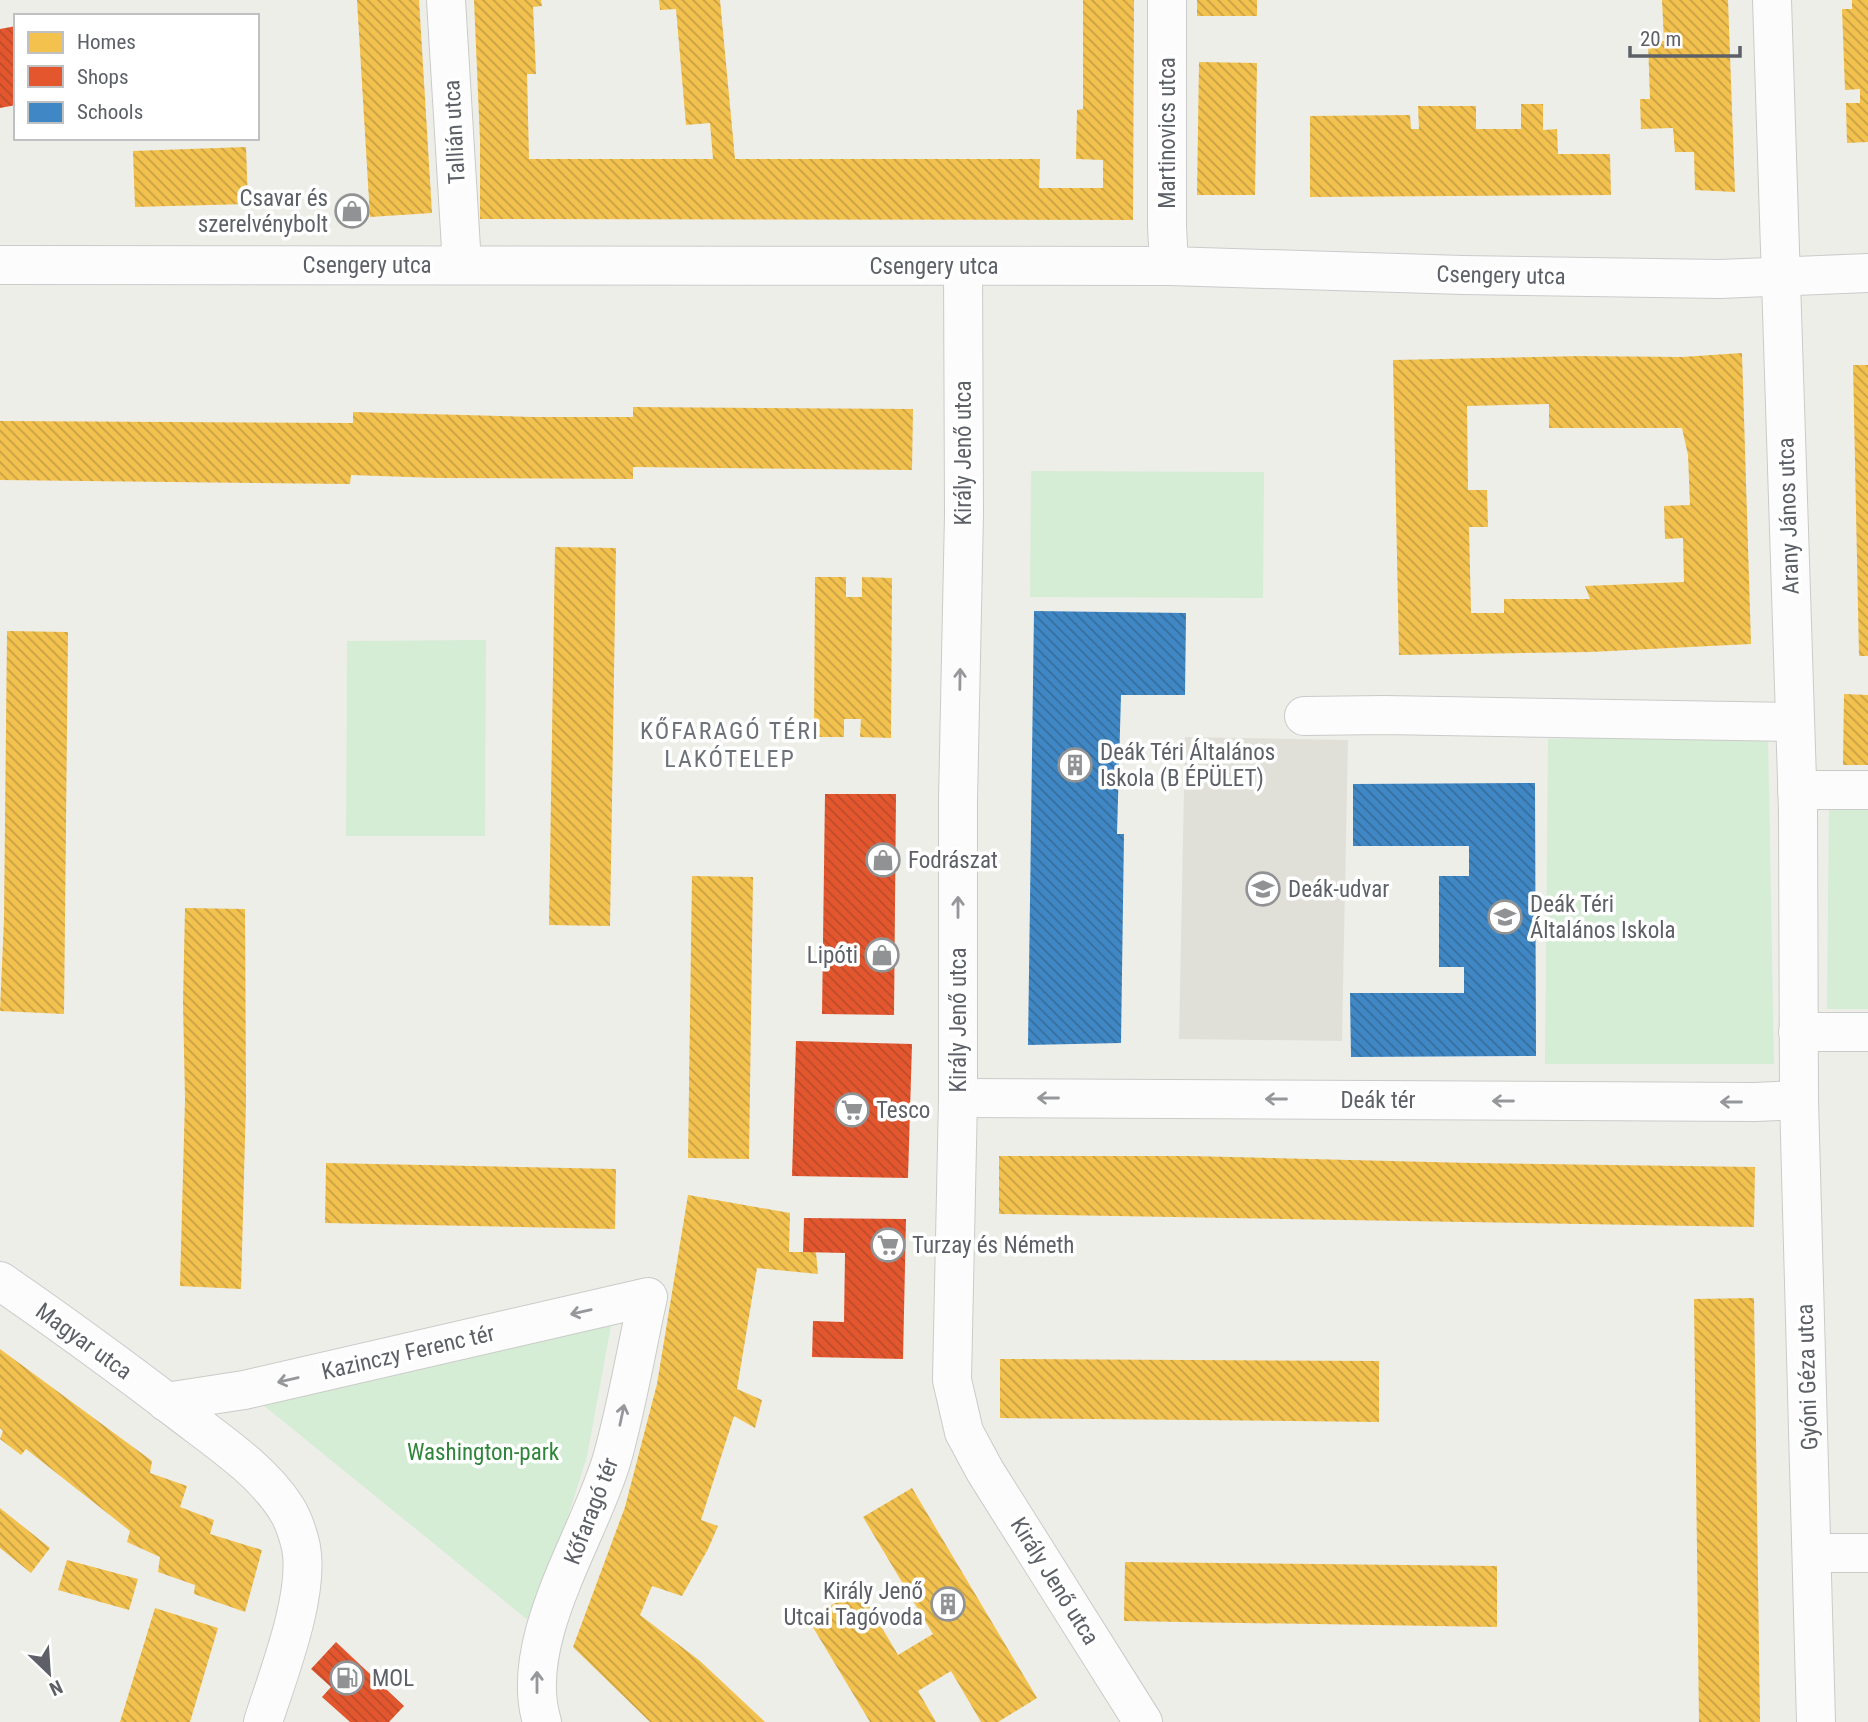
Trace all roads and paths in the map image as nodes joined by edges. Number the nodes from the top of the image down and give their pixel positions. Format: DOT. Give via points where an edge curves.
graph roads {
  1 [pos="446,0"];
  2 [pos="1167,0"];
  3 [pos="1772,0"];
  4 [pos="0,265"];
  5 [pos="462,265"];
  6 [pos="963,266"];
  7 [pos="1169,266"];
  8 [pos="1868,273"];
  9 [pos="1781,277"];
  10 [pos="1304,716"];
  11 [pos="1794,722"];
  12 [pos="1797,790"];
  13 [pos="1868,790"];
  14 [pos="1798,1032"];
  15 [pos="1868,1032"];
  16 [pos="958,1098"];
  17 [pos="1799,1100"];
  18 [pos="0,1281"];
  19 [pos="648,1297"];
  20 [pos="166,1402"];
  21 [pos="1812,1553"];
  22 [pos="1868,1553"];
  23 [pos="263,1722"];
  24 [pos="542,1722"];
  25 [pos="1143,1722"];
  26 [pos="1816,1722"];
  1 -- 5 [label="street, Tallián utca"];
  2 -- 7 [label="street, Martinovics utca"];
  3 -- 9 [label="street, Arany János utca"];
  4 -- 5 [label="street, Csengery utca"];
  5 -- 6 [label="street, Csengery utca"];
  6 -- 7 [label="street, Csengery utca"];
  16 -- 6 [label="street, Király Jenő utca, one-way"];
  7 -- 9 [label="street, Csengery utca" via="1463,275"];
  8 -- 9 [label="street, Csengery utca"];
  9 -- 11 [label="street, Arany János utca"];
  10 -- 11 [label="street"];
  11 -- 12 [label="street, Arany János utca"];
  12 -- 13 [label="street"];
  12 -- 14 [label="street, Arany János utca"];
  14 -- 15 [label="street"];
  14 -- 17 [label="street, Gyóni Géza utca"];
  17 -- 16 [label="street, Deák tér, one-way"];
  16 -- 25 [label="street, Király Jenő utca" via="952,1380 964,1432"];
  17 -- 21 [label="street, Gyóni Géza utca"];
  18 -- 20 [label="street, Magyar utca"];
  19 -- 20 [label="street, Kazinczy Ferenc tér, one-way" via="244,1390"];
  24 -- 19 [label="street, Kőfaragó tér, one-way" via="536,1676 541,1641 612,1460"];
  20 -- 23 [label="street" via="237,1455 285,1507 296,1528 302,1563 296,1612"];
  21 -- 22 [label="street"];
  21 -- 26 [label="street, Gyóni Géza utca"];
}
